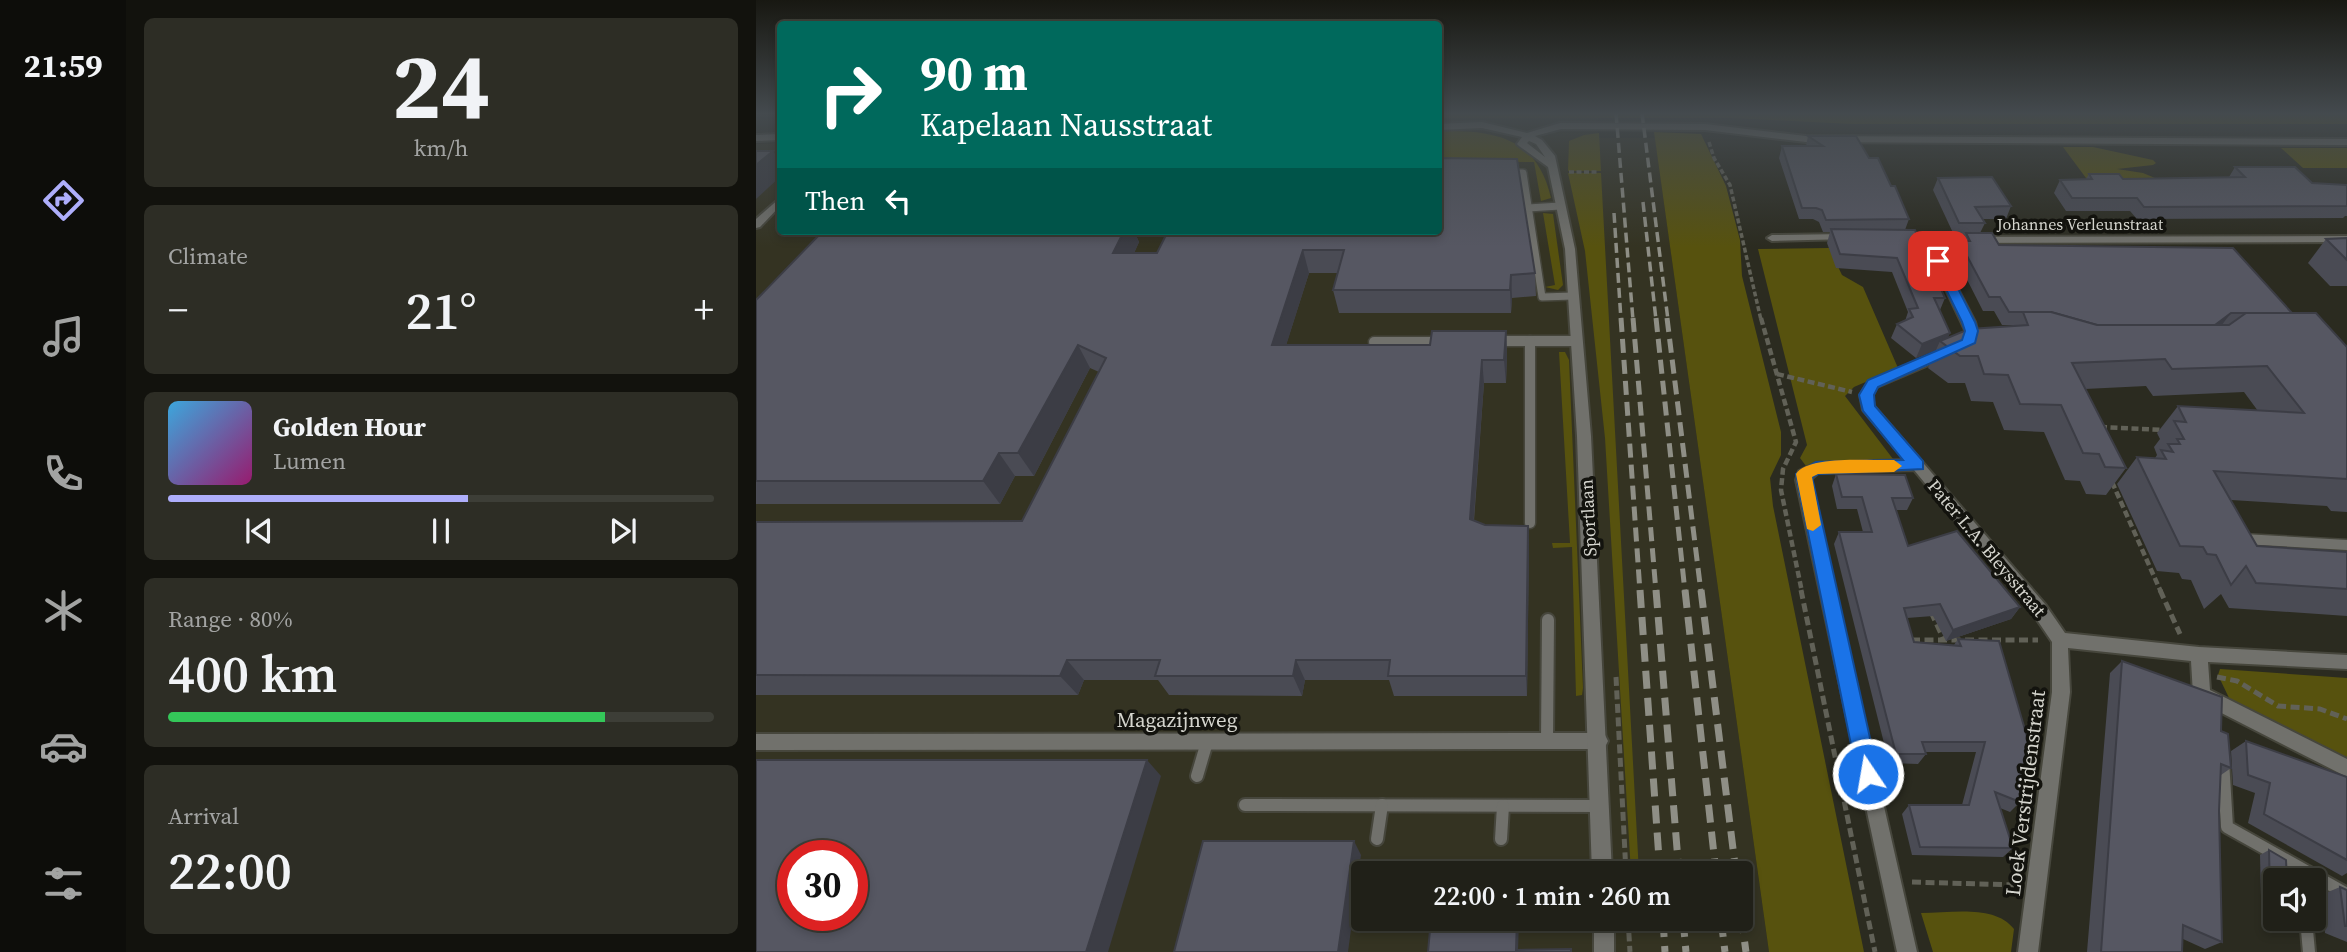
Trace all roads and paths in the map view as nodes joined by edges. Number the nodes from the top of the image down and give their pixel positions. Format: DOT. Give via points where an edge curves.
graph roads {
  1 [pos="1542,157"];
  2 [pos="1550,157"];
  3 [pos="1550,165"];
  4 [pos="1572,172"];
  5 [pos="1599,172"];
  6 [pos="1499,173"];
  7 [pos="777,204"];
  8 [pos="1560,206"];
  9 [pos="1528,208"];
  10 [pos="756,225"];
  11 [pos="1861,237"];
  12 [pos="1772,238"];
  13 [pos="1909,238"];
  14 [pos="2347,239"];
  15 [pos="2225,240"];
  16 [pos="1928,241"];
  17 [pos="2234,250"];
  18 [pos="1573,296"];
  19 [pos="1478,341"];
  20 [pos="1530,341"];
  21 [pos="1577,341"];
  22 [pos="1374,342"];
  23 [pos="1452,342"];
  24 [pos="1777,374"];
  25 [pos="1867,395"];
  26 [pos="2086,427"];
  27 [pos="2168,430"];
  28 [pos="1917,465"];
  29 [pos="2109,477"];
  30 [pos="1530,523"];
  31 [pos="2229,538"];
  32 [pos="2347,545"];
  33 [pos="1928,606"];
  34 [pos="1548,620"];
  35 [pos="1905,640"];
  36 [pos="1944,640"];
  37 [pos="2060,640"];
  38 [pos="2194,654"];
  39 [pos="2347,662"];
  40 [pos="2201,673"];
  41 [pos="2347,719"];
  42 [pos="1547,741"];
  43 [pos="1599,741"];
  44 [pos="756,742"];
  45 [pos="1207,742"];
  46 [pos="2222,745"];
  47 [pos="2347,768"];
  48 [pos="1197,776"];
  49 [pos="1245,805"];
  50 [pos="1382,805"];
  51 [pos="1503,806"];
  52 [pos="1601,806"];
  53 [pos="1377,839"];
  54 [pos="1501,839"];
  55 [pos="1602,861"];
  56 [pos="2292,868"];
  57 [pos="1891,881"];
  58 [pos="2326,885"];
  59 [pos="2037,886"];
  60 [pos="2347,894"];
  61 [pos="1604,931"];
  62 [pos="1629,931"];
  63 [pos="2307,931"];
  64 [pos="1604,952"];
  65 [pos="1630,952"];
  66 [pos="1907,952"];
  67 [pos="2028,952"];
  68 [pos="2309,952"];
  1 -- 3 [label="street"];
  2 -- 3 [label="street, Sportlaan"];
  3 -- 8 [label="street, Sportlaan"];
  4 -- 5 [label="path"];
  6 -- 9 [label="lane" via="1523,173"];
  7 -- 10 [label="street"];
  8 -- 9 [label="lane"];
  8 -- 18 [label="street, Sportlaan" via="1570,249"];
  9 -- 18 [label="lane" via="1542,298"];
  11 -- 12 [label="street"];
  13 -- 16 [label="street, Johannes Verleunstraat"];
  14 -- 15 [label="street, Johannes Verleunstraat"];
  15 -- 16 [label="street, Johannes Verleunstraat"];
  15 -- 17 [label="street"];
  16 -- 25 [label="street" via="1978,332 1969,343 1873,384"];
  18 -- 21 [label="street, Sportlaan"];
  19 -- 20 [label="lane"];
  20 -- 21 [label="lane"];
  20 -- 30 [label="lane"];
  21 -- 43 [label="street, Sportlaan"];
  22 -- 23 [label="lane"];
  24 -- 25 [label="path"];
  25 -- 28 [label="street, Pater L.A. Bleysstraat" via="1868,407"];
  26 -- 27 [label="path"];
  28 -- 37 [label="street, Pater L.A. Bleysstraat"];
  28 -- 57 [label="street" via="1816,468 1804,474"];
  29 -- 38 [label="path"];
  31 -- 32 [label="lane"];
  33 -- 36 [label="path"];
  34 -- 42 [label="lane"];
  35 -- 36 [label="path"];
  36 -- 37 [label="path"];
  37 -- 38 [label="street"];
  37 -- 59 [label="street, Loek Verstrijdenstraat" via="2061,692"];
  38 -- 39 [label="street"];
  38 -- 40 [label="street"];
  40 -- 41 [label="path" via="2237,681 2278,706 2320,709"];
  40 -- 47 [label="street" via="2202,694 2220,710"];
  42 -- 43 [label="street, Magazijnweg"];
  42 -- 45 [label="street, Magazijnweg"];
  43 -- 52 [label="street, Sportlaan"];
  44 -- 45 [label="street, Magazijnweg"];
  45 -- 48 [label="lane"];
  46 -- 56 [label="lane" via="2227,827"];
  49 -- 50 [label="lane"];
  50 -- 51 [label="lane"];
  50 -- 53 [label="lane"];
  51 -- 52 [label="lane"];
  51 -- 54 [label="lane"];
  52 -- 55 [label="street, Sportlaan"];
  57 -- 59 [label="path"];
  57 -- 66 [label="street"];
  58 -- 60 [label="lane"];
  59 -- 67 [label="street, Loek Verstrijdenstraat"];
  61 -- 64 [label="street"];
  62 -- 65 [label="path"];
  63 -- 68 [label="lane"];
}
